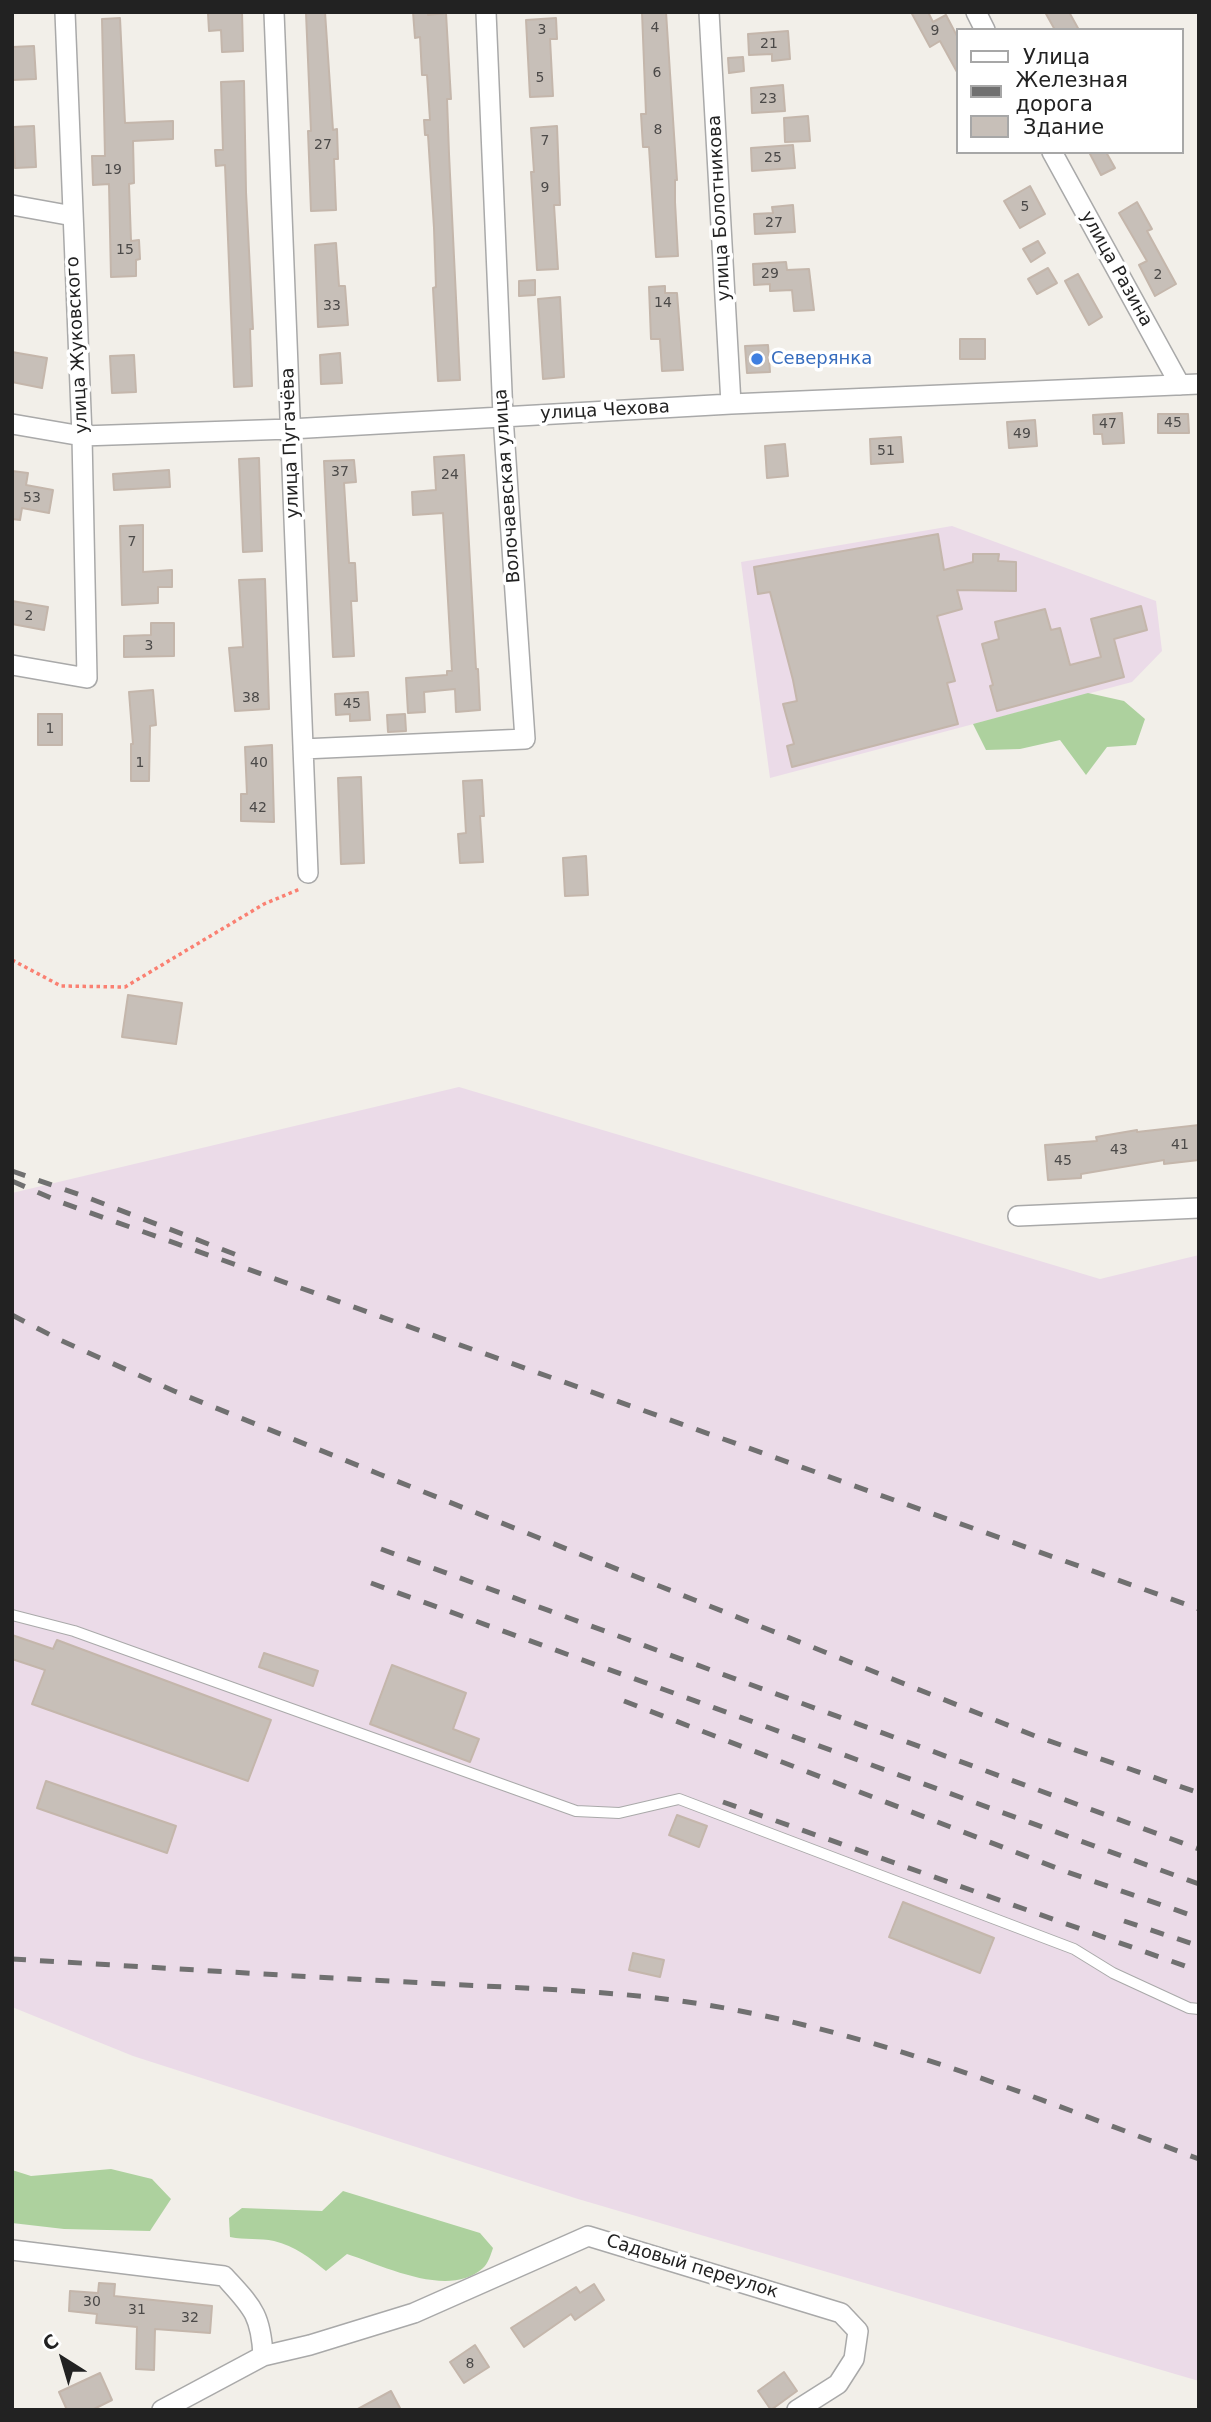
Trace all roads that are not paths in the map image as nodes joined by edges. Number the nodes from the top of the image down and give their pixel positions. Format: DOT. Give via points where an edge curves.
graph roads {
  1 [pos="65,12"];
  2 [pos="274,12"];
  3 [pos="486,12"];
  4 [pos="709,12"];
  5 [pos="975,12"];
  6 [pos="984,28"];
  7 [pos="1053,154"];
  8 [pos="12,205"];
  9 [pos="73,216"];
  10 [pos="1189,384"];
  11 [pos="731,404"];
  12 [pos="503,416"];
  13 [pos="12,424"];
  14 [pos="290,429"];
  15 [pos="82,436"];
  16 [pos="12,665"];
  17 [pos="303,748"];
  18 [pos="308,873"];
  19 [pos="1199,1208"];
  20 [pos="1017,1216"];
  21 [pos="12,1615"];
  22 [pos="1199,2009"];
  23 [pos="12,2250"];
  24 [pos="263,2356"];
  25 [pos="162,2410"];
  26 [pos="797,2410"];
  1 -- 9 [label="street, улица Жуковского"];
  2 -- 14 [label="street, улица Пугачёва"];
  3 -- 12 [label="street, Волочаевская улица"];
  4 -- 11 [label="street, улица Болотникова"];
  5 -- 6 [label="street"];
  7 -- 10 [label="street, улица Разина"];
  8 -- 9 [label="street"];
  9 -- 15 [label="street, улица Жуковского"];
  10 -- 11 [label="street, улица Чехова"];
  11 -- 12 [label="street, улица Чехова"];
  12 -- 14 [label="street, улица Чехова"];
  12 -- 17 [label="street, Волочаевская улица" via="525,738"];
  13 -- 15 [label="street, улица Чехова"];
  14 -- 15 [label="street, улица Чехова"];
  14 -- 17 [label="street, улица Пугачёва"];
  15 -- 16 [label="street, улица Жуковского" via="87,678"];
  17 -- 18 [label="street, улица Пугачёва"];
  19 -- 20 [label="street"];
  21 -- 22 [label="lane" via="74,1631 576,1811 619,1813 679,1799 1074,1949 1112,1973"];
  23 -- 24 [label="street" via="224,2276 254,2309 262,2330"];
  24 -- 25 [label="street"];
  24 -- 26 [label="street, Садовый переулок" via="414,2313 588,2236 841,2313 858,2332 854,2359 838,2384"];
}
